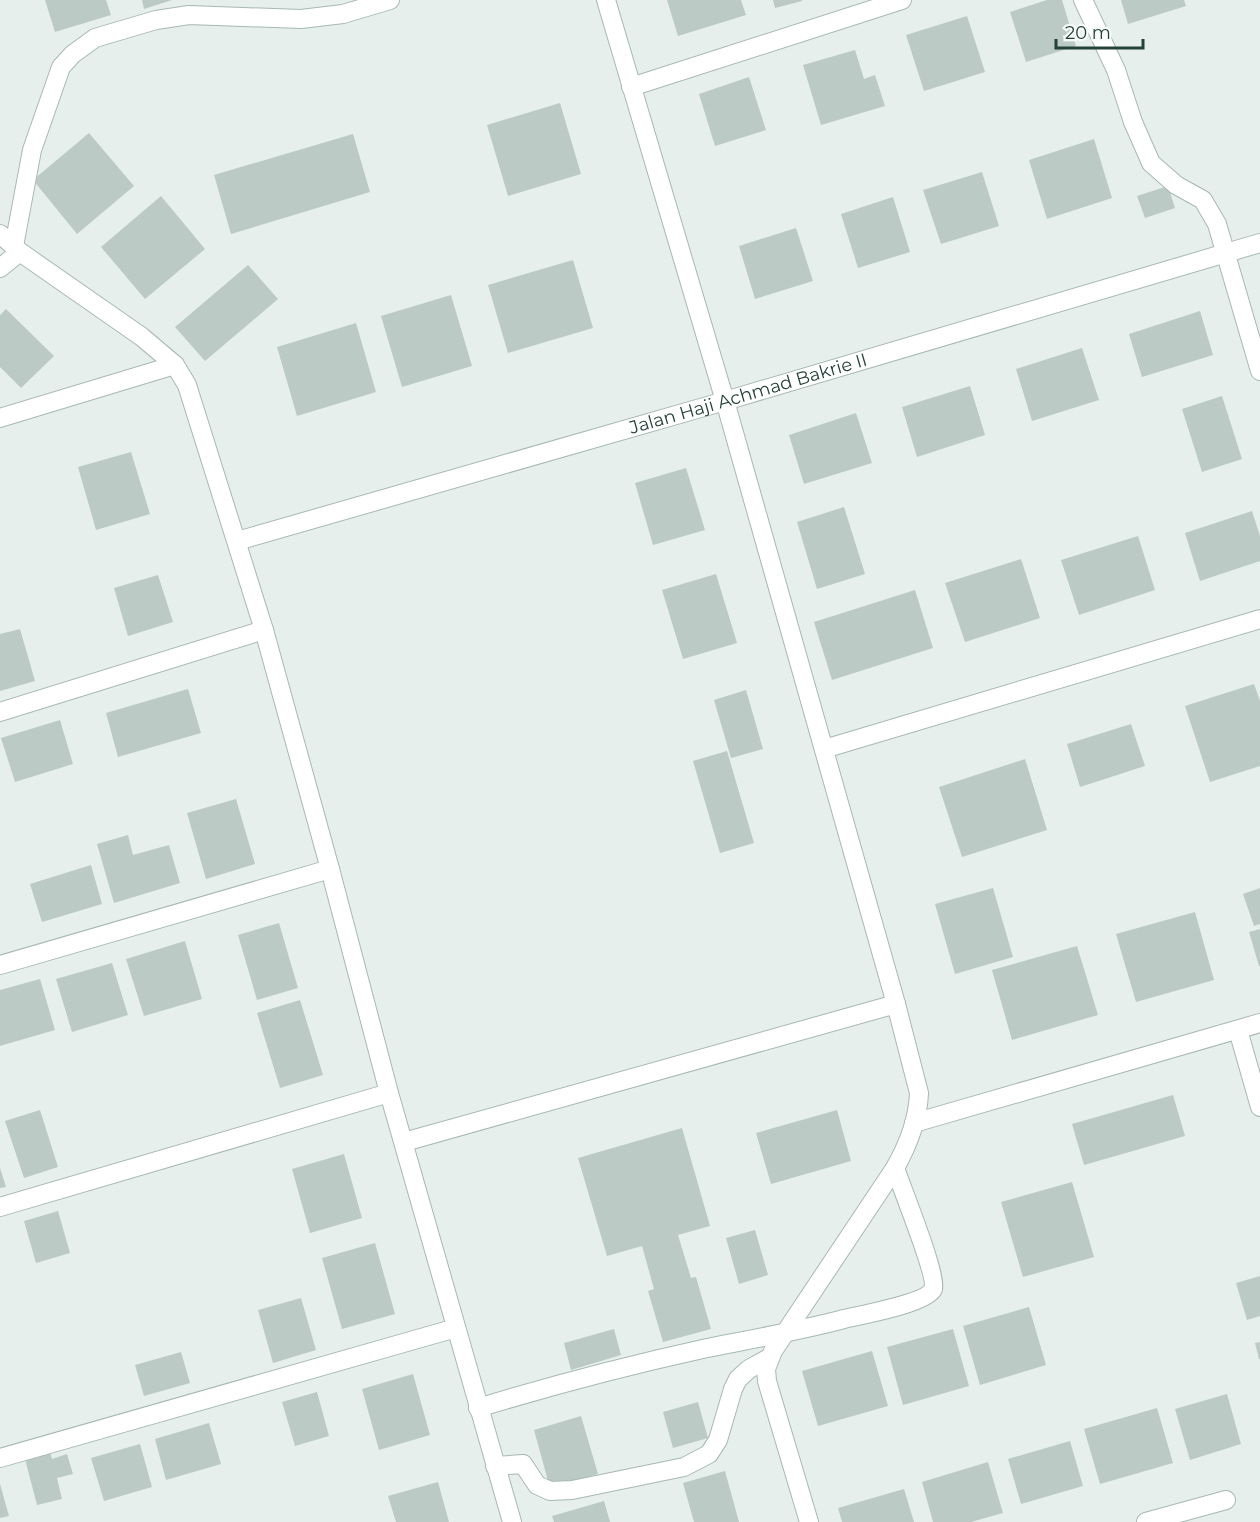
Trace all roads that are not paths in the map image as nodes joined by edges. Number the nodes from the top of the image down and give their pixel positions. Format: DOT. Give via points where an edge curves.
graph roads {
  1 [pos="390,0"];
  2 [pos="606,0"];
  3 [pos="902,0"];
  4 [pos="1083,0"];
  5 [pos="632,87"];
  6 [pos="1260,243"];
  7 [pos="11,244"];
  8 [pos="1224,254"];
  9 [pos="0,268"];
  10 [pos="175,365"];
  11 [pos="1260,371"];
  12 [pos="725,401"];
  13 [pos="0,418"];
  14 [pos="237,541"];
  15 [pos="1260,619"];
  16 [pos="264,630"];
  17 [pos="0,712"];
  18 [pos="824,749"];
  19 [pos="330,869"];
  20 [pos="0,965"];
  21 [pos="896,1004"];
  22 [pos="1260,1023"];
  23 [pos="1238,1030"];
  24 [pos="389,1093"];
  25 [pos="1260,1107"];
  26 [pos="914,1123"];
  27 [pos="404,1142"];
  28 [pos="895,1168"];
  29 [pos="0,1207"];
  30 [pos="456,1328"];
  31 [pos="785,1334"];
  32 [pos="769,1359"];
  33 [pos="478,1407"];
  34 [pos="0,1458"];
  35 [pos="495,1466"];
  36 [pos="1226,1500"];
  37 [pos="512,1522"];
  38 [pos="809,1522"];
  39 [pos="1146,1522"];
  1 -- 7 [label="street" via="343,14 301,19 173,17 95,38 61,67 32,150"];
  2 -- 5 [label="street"];
  3 -- 5 [label="street"];
  4 -- 8 [label="street" via="1116,70 1150,163 1176,185 1203,200 1217,224"];
  5 -- 12 [label="street"];
  6 -- 8 [label="street, Jalan Haji Achmad Bakrie II"];
  7 -- 9 [label="street"];
  7 -- 10 [label="street"];
  8 -- 11 [label="street"];
  8 -- 12 [label="street, Jalan Haji Achmad Bakrie II"];
  10 -- 13 [label="street"];
  10 -- 14 [label="street" via="196,410"];
  12 -- 14 [label="street, Jalan Haji Achmad Bakrie II"];
  12 -- 18 [label="street"];
  14 -- 16 [label="street"];
  15 -- 18 [label="street"];
  16 -- 17 [label="street"];
  16 -- 19 [label="street"];
  18 -- 21 [label="street"];
  19 -- 20 [label="street"];
  19 -- 24 [label="street"];
  21 -- 26 [label="street" via="918,1086 919,1105"];
  21 -- 27 [label="street"];
  22 -- 23 [label="street"];
  23 -- 25 [label="street"];
  23 -- 26 [label="street"];
  24 -- 27 [label="street"];
  24 -- 29 [label="street"];
  26 -- 28 [label="street"];
  27 -- 30 [label="street"];
  28 -- 31 [label="street"];
  28 -- 31 [label="street" via="923,1246 933,1291 903,1304"];
  30 -- 33 [label="street"];
  30 -- 34 [label="street"];
  31 -- 32 [label="street"];
  31 -- 33 [label="street" via="635,1365"];
  32 -- 35 [label="street" via="738,1379 718,1440 709,1454 684,1467 550,1491 537,1485 523,1464"];
  32 -- 38 [label="street" via="767,1381"];
  33 -- 35 [label="street"];
  35 -- 37 [label="street"];
  36 -- 39 [label="street"];
}
